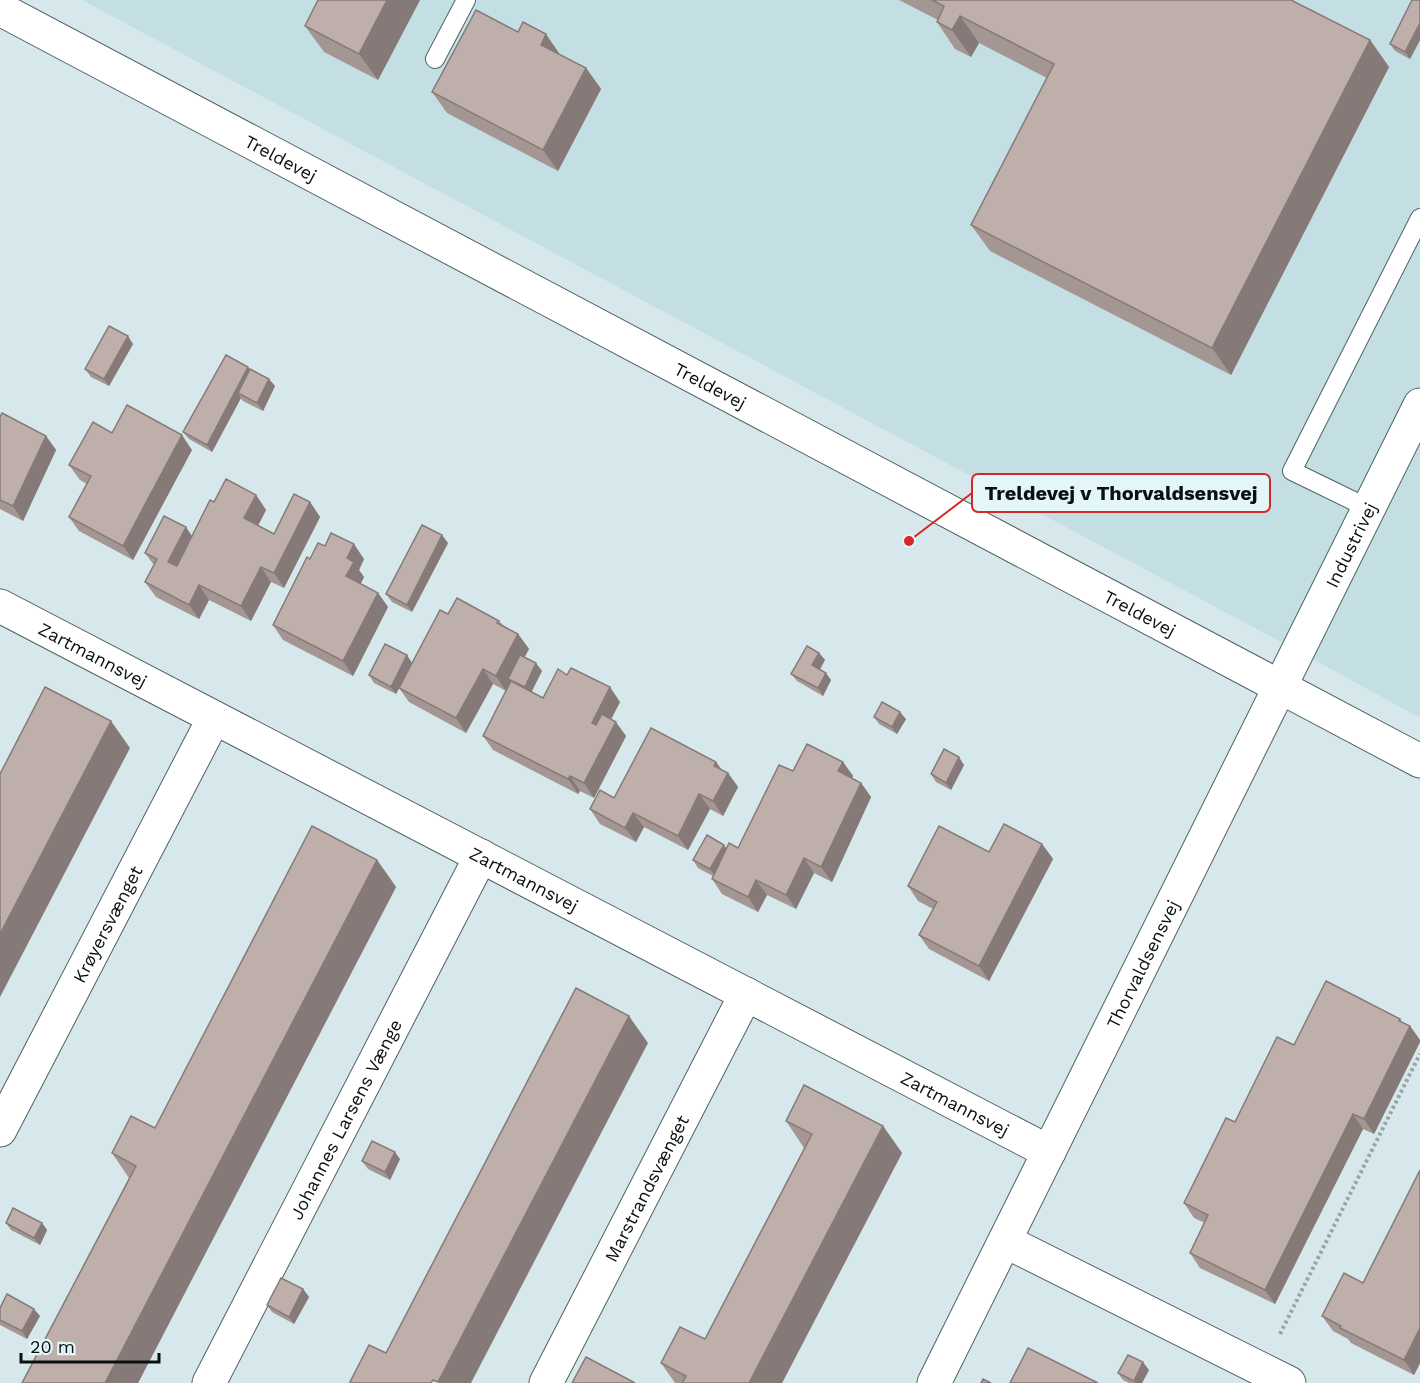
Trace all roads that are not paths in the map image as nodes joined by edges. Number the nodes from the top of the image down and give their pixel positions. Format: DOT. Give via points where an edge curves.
graph roads {
  1 [pos="466,0"];
  2 [pos="0,9"];
  3 [pos="435,59"];
  4 [pos="1420,218"];
  5 [pos="1420,405"];
  6 [pos="1368,508"];
  7 [pos="0,606"];
  8 [pos="1281,687"];
  9 [pos="214,718"];
  10 [pos="1420,761"];
  11 [pos="481,856"];
  12 [pos="746,994"];
  13 [pos="0,1130"];
  14 [pos="1049,1152"];
  15 [pos="1005,1241"];
  16 [pos="1276,1376"];
  17 [pos="209,1383"];
  18 [pos="546,1383"];
  19 [pos="934,1383"];
  1 -- 3 [label="lane"];
  2 -- 8 [label="street, Treldevej"];
  4 -- 6 [label="lane" via="1292,471"];
  5 -- 6 [label="street, Industrivej"];
  6 -- 8 [label="street, Industrivej"];
  7 -- 9 [label="street, Zartmannsvej"];
  8 -- 10 [label="street, Treldevej"];
  8 -- 14 [label="street, Thorvaldsensvej"];
  9 -- 11 [label="street, Zartmannsvej"];
  9 -- 13 [label="street, Krøyersvænget"];
  11 -- 12 [label="street, Zartmannsvej"];
  11 -- 17 [label="street, Johannes Larsens Vænge"];
  12 -- 14 [label="street, Zartmannsvej"];
  12 -- 18 [label="street, Marstrandsvænget"];
  14 -- 15 [label="street, Thorvaldsensvej"];
  15 -- 16 [label="street"];
  15 -- 19 [label="street, Thorvaldsensvej"];
}
